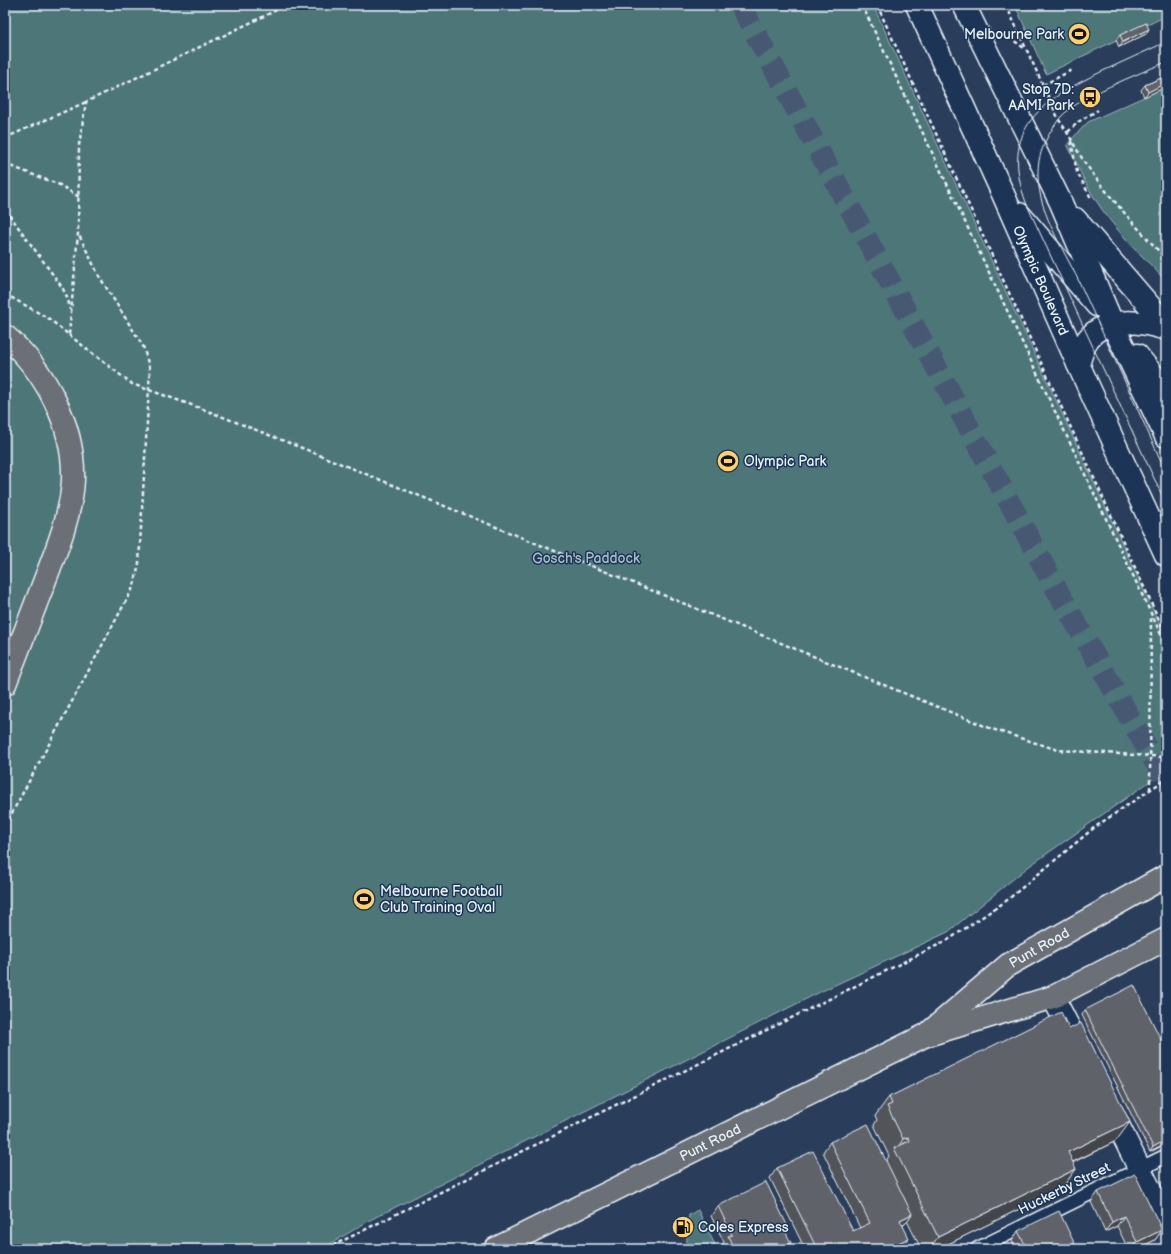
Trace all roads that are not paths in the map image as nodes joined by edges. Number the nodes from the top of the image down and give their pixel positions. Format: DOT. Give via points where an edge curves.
graph roads {
  1 [pos="917,5"];
  2 [pos="964,5"];
  3 [pos="1003,194"];
  4 [pos="1061,203"];
  5 [pos="1113,325"];
  6 [pos="1166,325"];
  7 [pos="1166,329"];
  8 [pos="5,336"];
  9 [pos="1078,364"];
  10 [pos="1166,391"];
  11 [pos="1166,436"];
  12 [pos="1166,555"];
  13 [pos="5,684"];
  14 [pos="1166,876"];
  15 [pos="1166,939"];
  16 [pos="1053,997"];
  17 [pos="924,1036"];
  18 [pos="1166,1156"];
  19 [pos="1140,1168"];
  20 [pos="1166,1222"];
  21 [pos="495,1249"];
  22 [pos="977,1249"];
  1 -- 3 [label="main road, Olympic Boulevard"];
  2 -- 4 [label="main road"];
  3 -- 5 [label="main road"];
  3 -- 9 [label="main road, Olympic Boulevard"];
  4 -- 5 [label="main road"];
  4 -- 6 [label="main road"];
  5 -- 7 [label="main road" via="1137,322"];
  5 -- 9 [label="main road" via="1100,329 1088,338"];
  5 -- 10 [label="main road"];
  5 -- 11 [label="main road"];
  8 -- 13 [label="highway" via="37,371 53,398 69,442 73,471 71,497 61,534"];
  9 -- 12 [label="main road, Olympic Boulevard"];
  14 -- 17 [label="highway, Punt Road" via="1008,965"];
  15 -- 16 [label="highway, Punt Road"];
  16 -- 17 [label="highway, Punt Road"];
  16 -- 19 [label="main road"];
  17 -- 21 [label="highway, Punt Road"];
  18 -- 19 [label="lane, Huckerby Street"];
  19 -- 20 [label="main road"];
  19 -- 22 [label="lane, Huckerby Street"];
}
